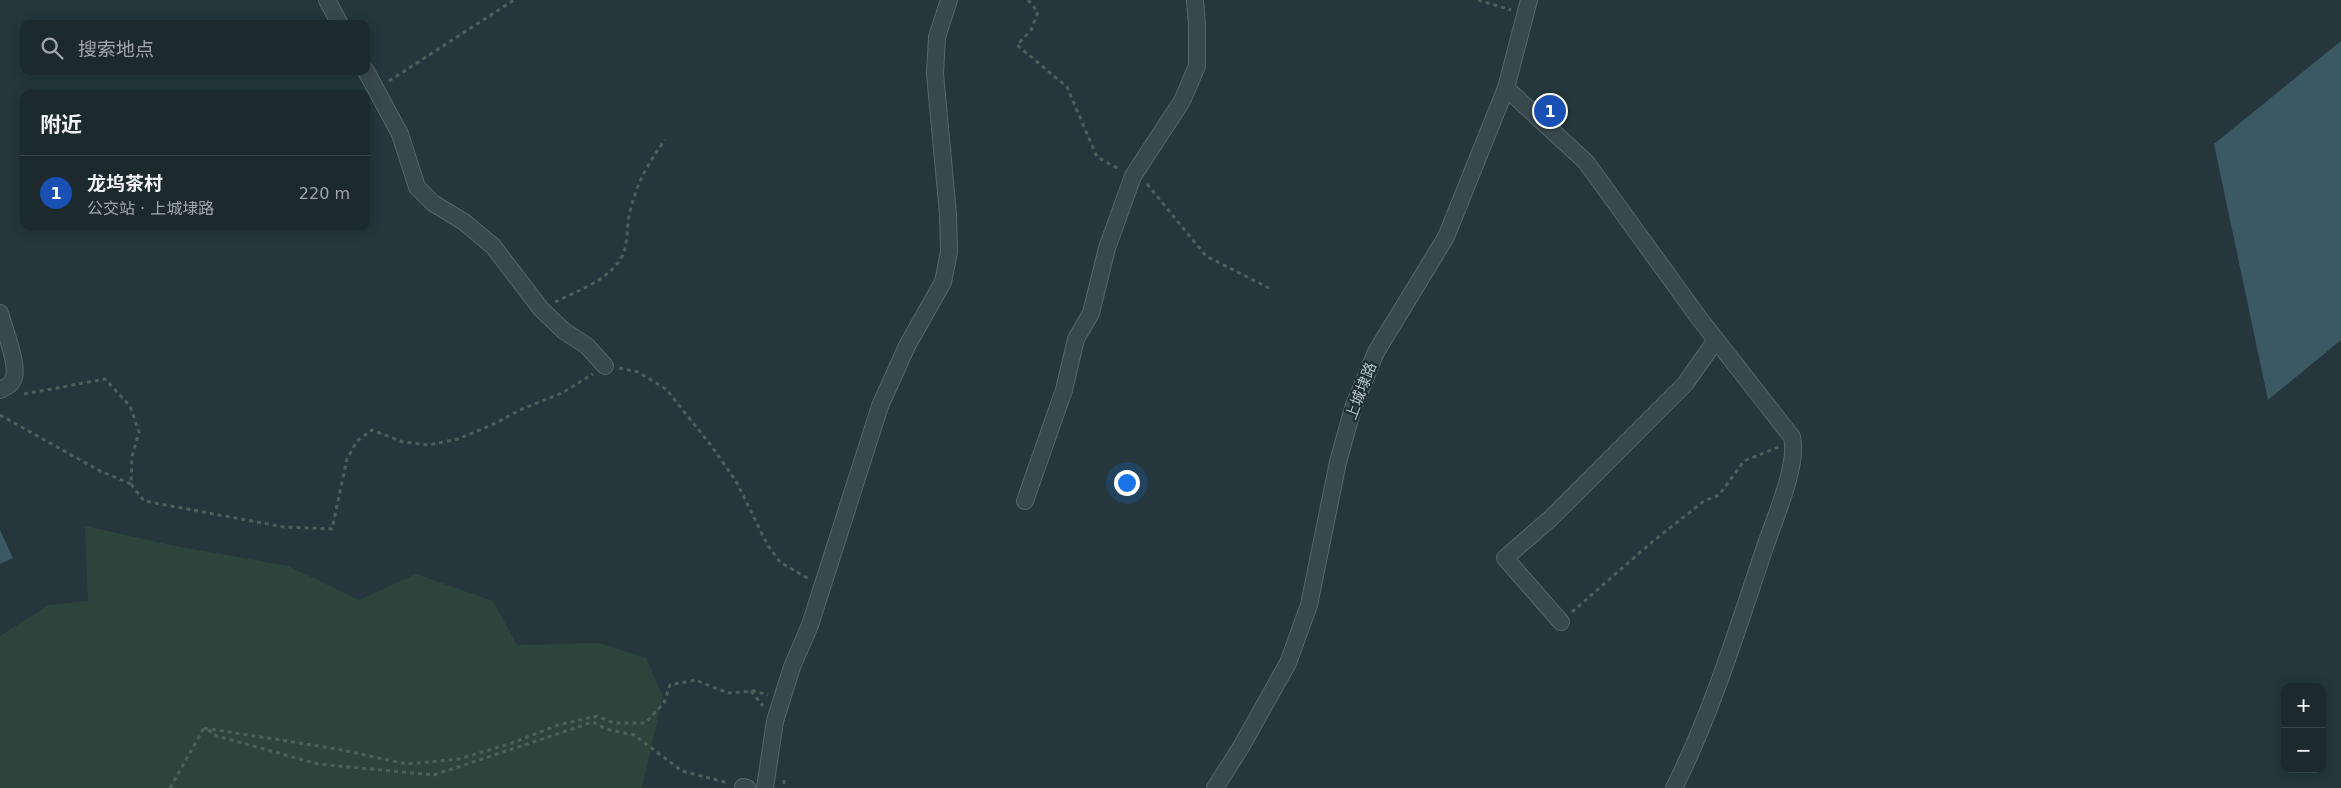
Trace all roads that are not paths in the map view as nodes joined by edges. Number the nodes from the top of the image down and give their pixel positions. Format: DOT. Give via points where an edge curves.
graph roads {
  1 [pos="326,0"];
  2 [pos="949,0"];
  3 [pos="1195,0"];
  4 [pos="1526,7"];
  5 [pos="338,20"];
  6 [pos="368,75"];
  7 [pos="1506,88"];
  8 [pos="0,313"];
  9 [pos="1716,340"];
  10 [pos="605,366"];
  11 [pos="0,390"];
  12 [pos="1025,500"];
  13 [pos="1560,622"];
  14 [pos="764,788"];
  15 [pos="1215,788"];
  16 [pos="1674,788"];
  1 -- 5 [label="street"];
  2 -- 14 [label="street" via="937,37 935,74 948,214 944,282 907,346 880,406 810,625 775,720"];
  3 -- 12 [label="street" via="1197,66 1182,101 1133,176 1108,248 1091,313 1076,339 1064,390"];
  4 -- 7 [label="street, 上城埭路"];
  6 -- 10 [label="street" via="400,134 417,187 493,246 541,309 564,331 587,346"];
  7 -- 9 [label="street" via="1586,162"];
  7 -- 15 [label="street, 上城埭路" via="1446,237 1376,352 1353,408 1338,462 1309,605 1288,663"];
  8 -- 11 [label="street" via="14,377 10,385"];
  9 -- 13 [label="street" via="1685,384 1551,518 1505,558"];
  9 -- 16 [label="street" via="1792,437 1791,469 1716,692"];
}
